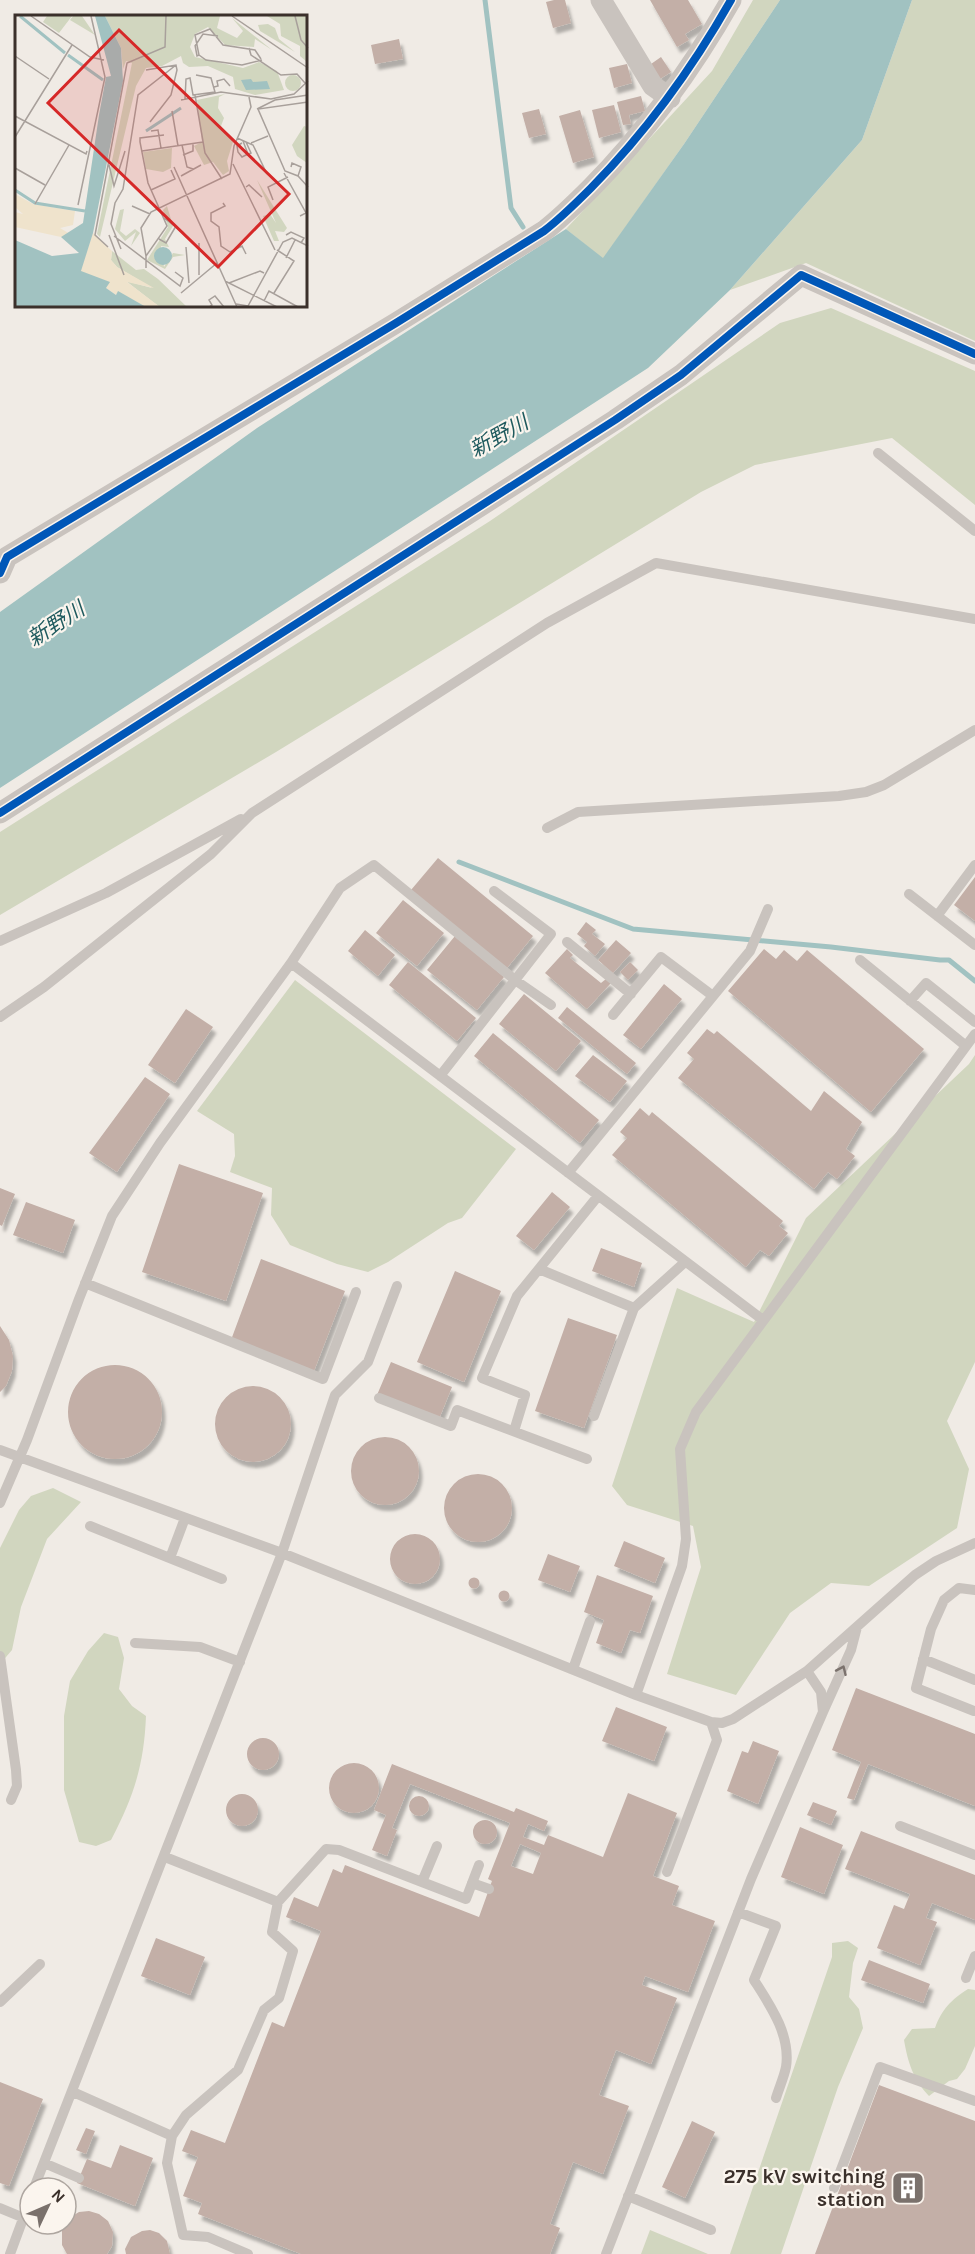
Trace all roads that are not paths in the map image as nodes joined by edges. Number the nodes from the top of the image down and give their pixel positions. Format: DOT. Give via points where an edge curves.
graph roads {
  1 [pos="601,0"];
  2 [pos="731,0"];
  3 [pos="670,98"];
  4 [pos="975,354"];
  5 [pos="878,453"];
  6 [pos="975,531"];
  7 [pos="2,563"];
  8 [pos="975,619"];
  9 [pos="975,730"];
  10 [pos="0,813"];
  11 [pos="252,813"];
  12 [pos="547,828"];
  13 [pos="975,865"];
  14 [pos="494,891"];
  15 [pos="909,894"];
  16 [pos="768,909"];
  17 [pos="937,916"];
  18 [pos="0,941"];
  19 [pos="567,942"];
  20 [pos="975,945"];
  21 [pos="860,960"];
  22 [pos="291,963"];
  23 [pos="515,980"];
  24 [pos="631,994"];
  25 [pos="713,996"];
  26 [pos="910,1001"];
  27 [pos="551,1005"];
  28 [pos="613,1015"];
  29 [pos="0,1017"];
  30 [pos="975,1022"];
  31 [pos="975,1034"];
  32 [pos="966,1046"];
  33 [pos="440,1076"];
  34 [pos="568,1173"];
  35 [pos="598,1196"];
  36 [pos="686,1262"];
  37 [pos="539,1269"];
  38 [pos="85,1283"];
  39 [pos="397,1286"];
  40 [pos="356,1292"];
  41 [pos="634,1308"];
  42 [pos="763,1320"];
  43 [pos="378,1398"];
  44 [pos="594,1416"];
  45 [pos="514,1431"];
  46 [pos="0,1450"];
  47 [pos="19,1457"];
  48 [pos="587,1460"];
  49 [pos="0,1503"];
  50 [pos="185,1518"];
  51 [pos="90,1526"];
  52 [pos="975,1543"];
  53 [pos="282,1553"];
  54 [pos="170,1558"];
  55 [pos="222,1579"];
  56 [pos="975,1590"];
  57 [pos="590,1621"];
  58 [pos="858,1626"];
  59 [pos="135,1643"];
  60 [pos="0,1656"];
  61 [pos="923,1659"];
  62 [pos="240,1662"];
  63 [pos="573,1669"];
  64 [pos="807,1671"];
  65 [pos="975,1680"];
  66 [pos="3,1695"];
  67 [pos="636,1695"];
  68 [pos="975,1710"];
  69 [pos="823,1712"];
  70 [pos="711,1722"];
  71 [pos="11,1800"];
  72 [pos="900,1826"];
  73 [pos="437,1846"];
  74 [pos="975,1855"];
  75 [pos="165,1857"];
  76 [pos="479,1865"];
  77 [pos="667,1872"];
  78 [pos="422,1882"];
  79 [pos="472,1883"];
  80 [pos="489,1889"];
  81 [pos="278,1902"];
  82 [pos="738,1911"];
  83 [pos="975,1956"];
  84 [pos="40,1964"];
  85 [pos="966,1978"];
  86 [pos="0,2002"];
  87 [pos="73,2092"];
  88 [pos="776,2098"];
  89 [pos="975,2101"];
  90 [pos="172,2136"];
  91 [pos="44,2163"];
  92 [pos="39,2176"];
  93 [pos="79,2178"];
  94 [pos="834,2188"];
  95 [pos="628,2196"];
  96 [pos="0,2208"];
  97 [pos="18,2216"];
  98 [pos="711,2230"];
  99 [pos="18,2233"];
  100 [pos="10,2254"];
  101 [pos="248,2254"];
  102 [pos="606,2254"];
  1 -- 3 [label="street" via="653,86"];
  2 -- 3 [label="street"];
  3 -- 7 [label="street" via="615,163 544,231"];
  4 -- 10 [label="street" via="801,275 681,375 615,420"];
  5 -- 6 [label="lane"];
  8 -- 11 [label="lane" via="656,563 547,623"];
  9 -- 12 [label="lane" via="866,792 578,812"];
  11 -- 18 [label="lane" via="106,892"];
  11 -- 29 [label="lane" via="211,854 44,987"];
  13 -- 17 [label="lane"];
  14 -- 23 [label="lane" via="551,934"];
  15 -- 17 [label="lane"];
  16 -- 25 [label="lane" via="750,951"];
  17 -- 20 [label="lane"];
  19 -- 24 [label="lane"];
  21 -- 26 [label="lane"];
  22 -- 23 [label="lane" via="340,888 374,866"];
  22 -- 33 [label="lane"];
  22 -- 38 [label="lane" via="112,1216"];
  23 -- 27 [label="lane"];
  23 -- 33 [label="lane"];
  24 -- 25 [label="lane" via="661,957"];
  24 -- 28 [label="lane"];
  25 -- 34 [label="lane"];
  26 -- 30 [label="lane" via="926,983"];
  26 -- 32 [label="lane"];
  31 -- 32 [label="lane"];
  32 -- 42 [label="lane"];
  33 -- 34 [label="lane"];
  34 -- 35 [label="lane"];
  35 -- 36 [label="lane"];
  35 -- 37 [label="lane"];
  36 -- 41 [label="lane"];
  36 -- 42 [label="lane"];
  37 -- 41 [label="lane"];
  37 -- 45 [label="lane" via="517,1296 482,1378 525,1395"];
  38 -- 40 [label="lane" via="323,1379"];
  38 -- 47 [label="lane"];
  39 -- 53 [label="lane" via="368,1362 335,1395"];
  41 -- 44 [label="lane"];
  42 -- 67 [label="lane" via="696,1412 680,1449 686,1539 682,1566"];
  43 -- 45 [label="lane" via="451,1425 457,1410"];
  45 -- 48 [label="lane"];
  46 -- 47 [label="lane"];
  47 -- 49 [label="lane"];
  47 -- 50 [label="lane"];
  50 -- 53 [label="lane"];
  50 -- 54 [label="lane"];
  51 -- 54 [label="lane"];
  52 -- 58 [label="lane" via="915,1575"];
  53 -- 62 [label="lane"];
  53 -- 63 [label="lane"];
  54 -- 55 [label="lane"];
  56 -- 61 [label="lane" via="959,1588 944,1600"];
  57 -- 63 [label="lane"];
  58 -- 64 [label="lane"];
  69 -- 58 [label="lane, one-way"];
  59 -- 62 [label="lane" via="200,1647"];
  60 -- 66 [label="lane"];
  61 -- 65 [label="lane"];
  61 -- 68 [label="lane" via="916,1688"];
  62 -- 75 [label="lane"];
  63 -- 67 [label="lane"];
  64 -- 69 [label="lane" via="821,1692"];
  64 -- 70 [label="lane" via="733,1719"];
  66 -- 71 [label="lane" via="16,1770 17,1786"];
  67 -- 70 [label="lane"];
  69 -- 82 [label="lane"];
  70 -- 77 [label="lane" via="717,1740"];
  72 -- 74 [label="lane"];
  73 -- 78 [label="lane"];
  75 -- 81 [label="lane"];
  75 -- 87 [label="lane"];
  76 -- 79 [label="lane"];
  78 -- 79 [label="lane" via="466,1899"];
  78 -- 81 [label="lane" via="339,1850 326,1849"];
  79 -- 80 [label="lane"];
  81 -- 90 [label="lane" via="272,1932 293,1951 279,1998 264,2010 238,2070 186,2115"];
  82 -- 88 [label="lane" via="776,1926 754,1980 777,2016 786,2050 786,2069"];
  82 -- 95 [label="lane"];
  83 -- 85 [label="lane"];
  84 -- 86 [label="lane"];
  87 -- 90 [label="lane"];
  87 -- 91 [label="lane"];
  89 -- 94 [label="lane" via="880,2067"];
  90 -- 101 [label="lane" via="167,2163 183,2235 208,2237"];
  91 -- 92 [label="lane"];
  91 -- 93 [label="lane"];
  95 -- 98 [label="lane"];
  95 -- 102 [label="lane"];
  96 -- 97 [label="lane"];
  99 -- 100 [label="lane"];
}
